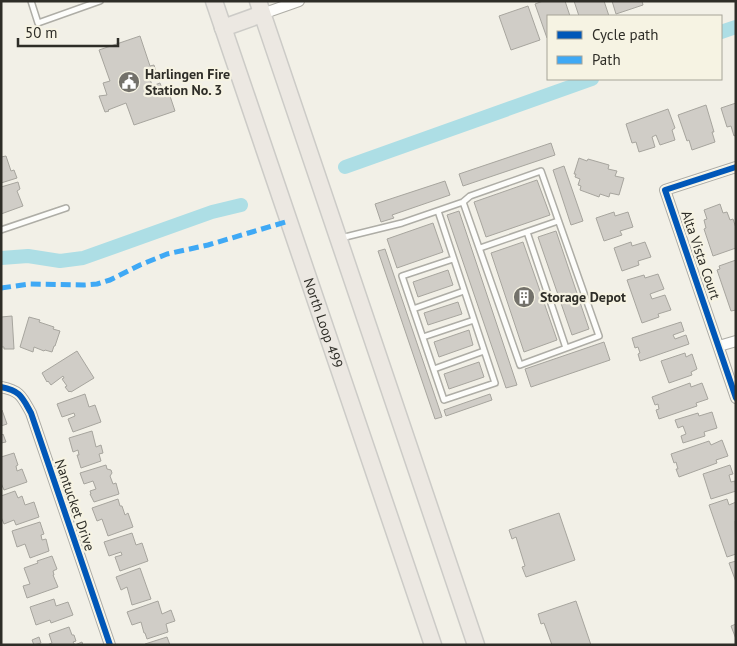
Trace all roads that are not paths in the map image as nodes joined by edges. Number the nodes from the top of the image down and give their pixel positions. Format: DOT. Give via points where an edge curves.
graph roads {
  1 [pos="31,1"];
  2 [pos="100,1"];
  3 [pos="214,1"];
  4 [pos="299,1"];
  5 [pos="260,7"];
  6 [pos="223,28"];
  7 [pos="736,167"];
  8 [pos="463,202"];
  9 [pos="66,208"];
  10 [pos="438,211"];
  11 [pos="558,221"];
  12 [pos="1,230"];
  13 [pos="527,232"];
  14 [pos="338,238"];
  15 [pos="480,248"];
  16 [pos="453,258"];
  17 [pos="464,291"];
  18 [pos="413,309"];
  19 [pos="474,320"];
  20 [pos="423,337"];
  21 [pos="736,340"];
  22 [pos="718,346"];
  23 [pos="566,348"];
  24 [pos="484,351"];
  25 [pos="434,369"];
  26 [pos="1,387"];
  27 [pos="736,398"];
  28 [pos="110,645"];
  29 [pos="433,645"];
  30 [pos="476,645"];
  1 -- 2 [label="lane" via="38,23"];
  3 -- 6 [label="main road, North Loop 499"];
  4 -- 5 [label="street"];
  5 -- 6 [label="main road"];
  5 -- 14 [label="main road"];
  6 -- 29 [label="main road, North Loop 499"];
  7 -- 22 [label="street, Alta Vista Court" via="666,190"];
  8 -- 10 [label="lane"];
  8 -- 11 [label="lane" via="470,196 541,170"];
  8 -- 15 [label="lane"];
  9 -- 12 [label="lane"];
  10 -- 14 [label="lane"];
  10 -- 16 [label="lane"];
  11 -- 13 [label="lane"];
  11 -- 23 [label="lane" via="599,336"];
  13 -- 15 [label="lane"];
  13 -- 23 [label="lane"];
  14 -- 30 [label="main road"];
  15 -- 23 [label="lane" via="520,364"];
  16 -- 17 [label="lane"];
  16 -- 18 [label="lane" via="402,276"];
  17 -- 18 [label="lane"];
  17 -- 19 [label="lane"];
  18 -- 20 [label="lane"];
  19 -- 20 [label="lane"];
  19 -- 24 [label="lane"];
  20 -- 25 [label="lane"];
  21 -- 22 [label="street"];
  22 -- 27 [label="street, Alta Vista Court"];
  24 -- 25 [label="lane"];
  24 -- 25 [label="lane" via="495,383 444,400"];
  26 -- 28 [label="street, Nantucket Drive" via="21,395 31,414"];
}
